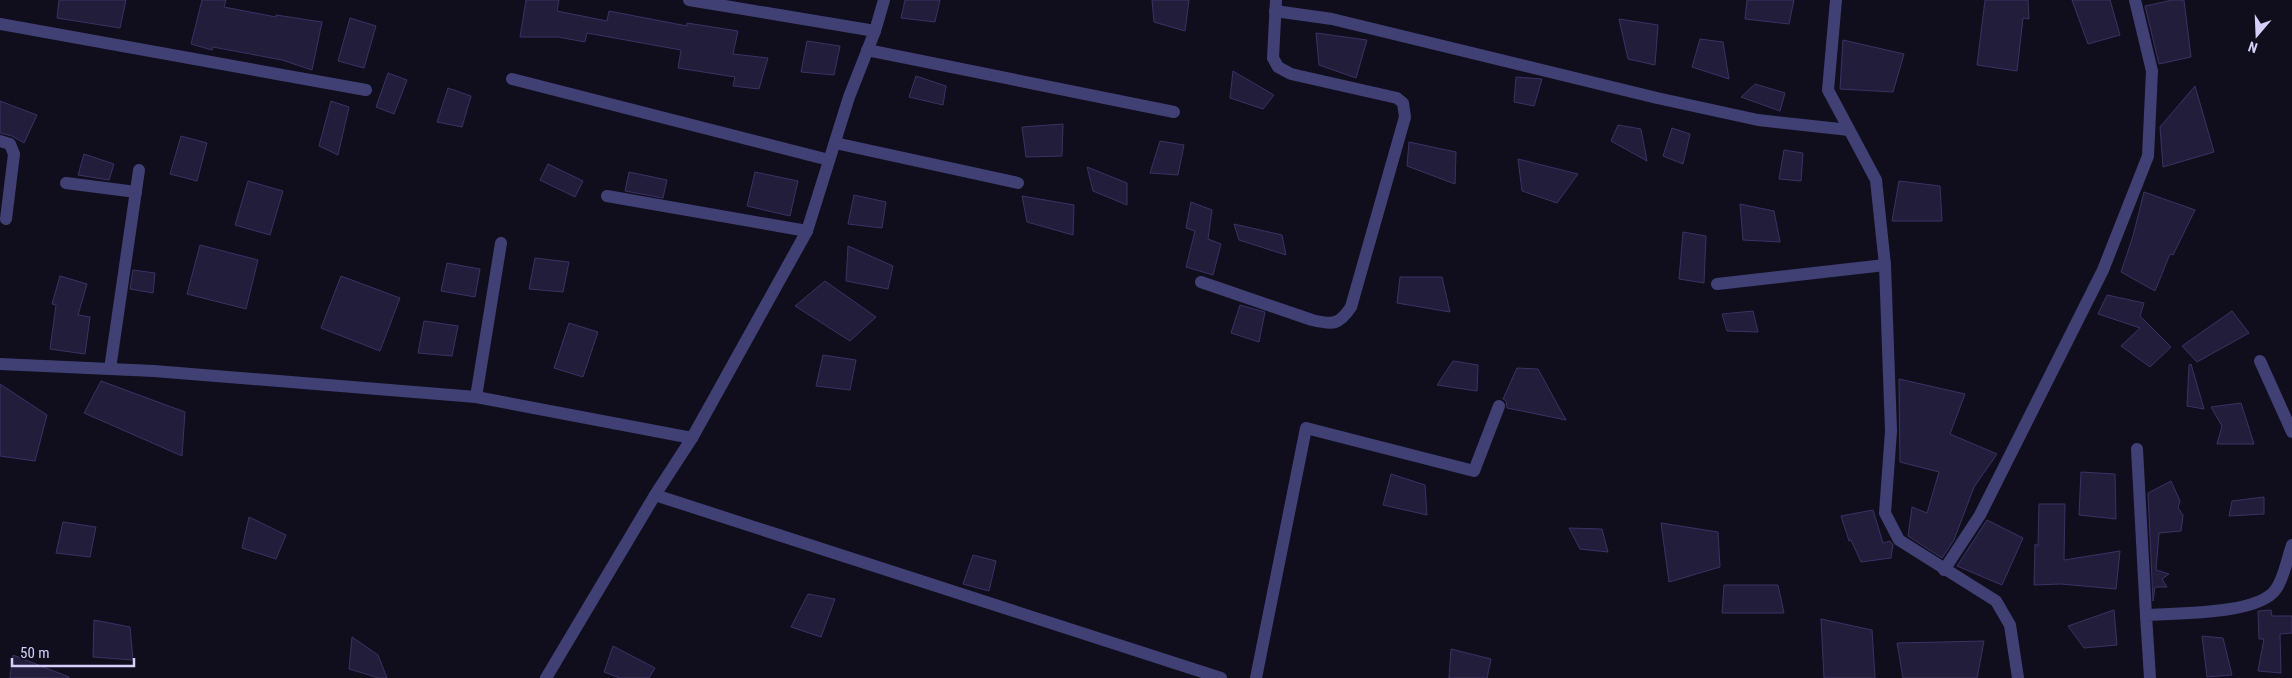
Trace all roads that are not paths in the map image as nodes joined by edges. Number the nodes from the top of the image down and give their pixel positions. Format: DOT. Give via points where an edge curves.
graph roads {
  1 [pos="689,0"];
  2 [pos="884,0"];
  3 [pos="1836,0"];
  4 [pos="2135,0"];
  5 [pos="1275,6"];
  6 [pos="0,24"];
  7 [pos="875,31"];
  8 [pos="868,50"];
  9 [pos="512,79"];
  10 [pos="366,90"];
  11 [pos="1174,112"];
  12 [pos="1849,130"];
  13 [pos="0,141"];
  14 [pos="835,143"];
  15 [pos="829,160"];
  16 [pos="139,170"];
  17 [pos="66,183"];
  18 [pos="1018,183"];
  19 [pos="136,192"];
  20 [pos="607,196"];
  21 [pos="6,218"];
  22 [pos="807,232"];
  23 [pos="501,243"];
  24 [pos="1885,265"];
  25 [pos="1201,282"];
  26 [pos="1717,284"];
  27 [pos="2260,361"];
  28 [pos="0,364"];
  29 [pos="110,369"];
  30 [pos="476,397"];
  31 [pos="1499,406"];
  32 [pos="2292,432"];
  33 [pos="692,438"];
  34 [pos="2137,449"];
  35 [pos="655,495"];
  36 [pos="2292,545"];
  37 [pos="1944,570"];
  38 [pos="2146,615"];
  39 [pos="546,678"];
  40 [pos="1221,678"];
  41 [pos="1256,678"];
  42 [pos="2018,678"];
  43 [pos="2150,678"];
  1 -- 7 [label="street"];
  2 -- 7 [label="street"];
  3 -- 12 [label="street" via="1828,90"];
  4 -- 37 [label="street" via="2152,71 2148,156 2103,270 1980,515"];
  5 -- 12 [label="street" via="1758,120"];
  5 -- 25 [label="street" via="1273,58 1278,67 1291,74 1397,98 1403,103 1405,117 1351,307 1338,322 1312,320"];
  6 -- 10 [label="street"];
  7 -- 8 [label="street"];
  8 -- 11 [label="street"];
  8 -- 14 [label="street"];
  9 -- 15 [label="street"];
  12 -- 24 [label="street" via="1876,180"];
  13 -- 21 [label="street" via="10,144 14,154"];
  14 -- 15 [label="street"];
  14 -- 18 [label="street"];
  15 -- 22 [label="street"];
  16 -- 19 [label="street"];
  17 -- 19 [label="street"];
  19 -- 29 [label="street"];
  20 -- 22 [label="street"];
  22 -- 33 [label="street"];
  23 -- 30 [label="street"];
  24 -- 26 [label="street"];
  24 -- 37 [label="street" via="1891,431 1885,513 1899,540"];
  27 -- 32 [label="street"];
  28 -- 29 [label="street"];
  29 -- 30 [label="street"];
  30 -- 33 [label="street"];
  31 -- 41 [label="street" via="1474,471 1306,428"];
  33 -- 35 [label="street"];
  34 -- 38 [label="street"];
  35 -- 39 [label="street"];
  35 -- 40 [label="street"];
  36 -- 38 [label="street" via="2276,590 2261,601 2245,608"];
  37 -- 42 [label="street" via="1996,601 2010,625"];
  38 -- 43 [label="street"];
}
